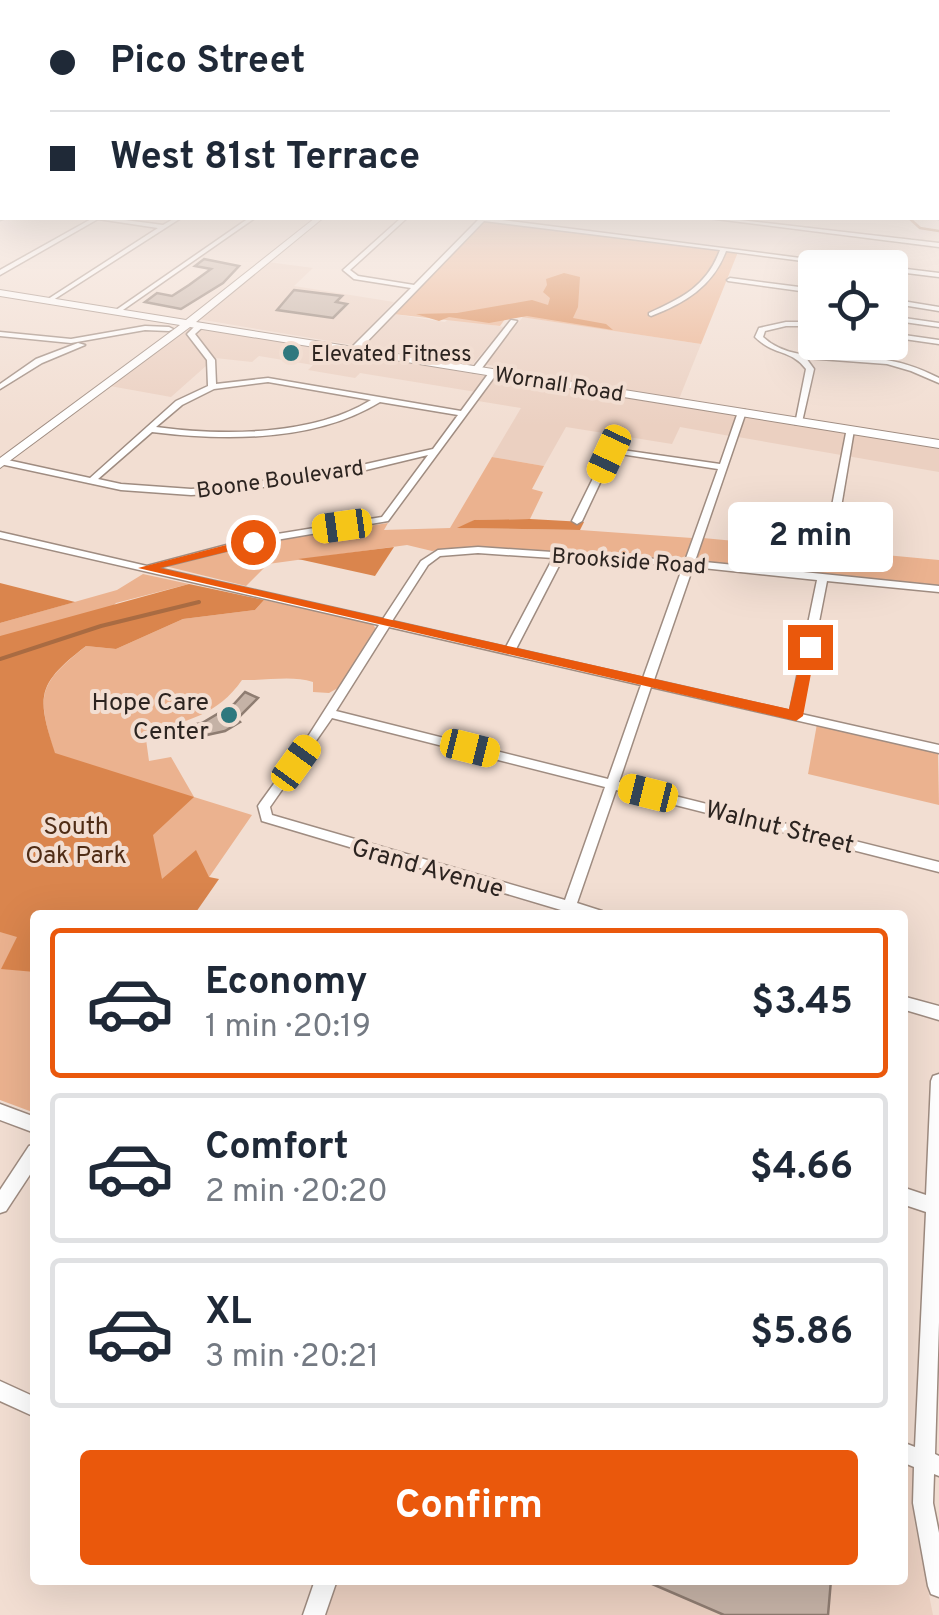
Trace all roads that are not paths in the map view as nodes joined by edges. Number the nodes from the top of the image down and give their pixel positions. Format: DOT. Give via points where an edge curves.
graph roads {
  1 [pos="87,275"];
  2 [pos="171,275"];
  3 [pos="243,275"];
  4 [pos="352,275"];
  5 [pos="427,275"];
  6 [pos="713,275"];
  7 [pos="730,280"];
  8 [pos="416,287"];
  9 [pos="798,289"];
  10 [pos="0,293"];
  11 [pos="48,300"];
  12 [pos="908,304"];
  13 [pos="939,309"];
  14 [pos="120,311"];
  15 [pos="650,314"];
  16 [pos="513,321"];
  17 [pos="908,321"];
  18 [pos="798,324"];
  19 [pos="939,325"];
  20 [pos="180,326"];
  21 [pos="0,334"];
  22 [pos="908,338"];
  23 [pos="29,339"];
  24 [pos="96,340"];
  25 [pos="939,342"];
  26 [pos="354,350"];
  27 [pos="798,355"];
  28 [pos="803,360"];
  29 [pos="835,360"];
  30 [pos="864,360"];
  31 [pos="39,361"];
  32 [pos="476,370"];
  33 [pos="810,371"];
  34 [pos="494,372"];
  35 [pos="114,376"];
  36 [pos="939,381"];
  37 [pos="0,387"];
  38 [pos="212,387"];
  39 [pos="379,398"];
  40 [pos="742,412"];
  41 [pos="464,414"];
  42 [pos="798,422"];
  43 [pos="150,429"];
  44 [pos="850,430"];
  45 [pos="939,444"];
  46 [pos="438,450"];
  47 [pos="1,463"];
  48 [pos="724,467"];
  49 [pos="91,481"];
  50 [pos="578,521"];
  51 [pos="0,535"];
  52 [pos="831,537"];
  53 [pos="560,554"];
  54 [pos="691,564"];
  55 [pos="144,568"];
  56 [pos="823,577"];
  57 [pos="939,589"];
  58 [pos="386,622"];
  59 [pos="510,650"];
  60 [pos="648,682"];
  61 [pos="329,713"];
  62 [pos="796,716"];
  63 [pos="939,750"];
  64 [pos="612,784"];
  65 [pos="939,867"];
  66 [pos="564,910"];
  67 [pos="567,910"];
  68 [pos="908,1004"];
  69 [pos="939,1013"];
  70 [pos="939,1081"];
  71 [pos="0,1112"];
  72 [pos="30,1123"];
  73 [pos="30,1160"];
  74 [pos="908,1197"];
  75 [pos="0,1205"];
  76 [pos="934,1206"];
  77 [pos="0,1390"];
  78 [pos="30,1405"];
  79 [pos="908,1454"];
  80 [pos="932,1463"];
  81 [pos="324,1585"];
  82 [pos="939,1586"];
  83 [pos="314,1615"];
  1 -- 11 [label="street"];
  2 -- 14 [label="street"];
  3 -- 20 [label="main road"];
  4 -- 8 [label="street"];
  5 -- 8 [label="street"];
  6 -- 15 [label="street"];
  7 -- 9 [label="street"];
  8 -- 26 [label="street"];
  10 -- 11 [label="main road, Wornall Road"];
  11 -- 14 [label="main road, Wornall Road"];
  12 -- 13 [label="street"];
  14 -- 20 [label="main road, Wornall Road"];
  16 -- 32 [label="street"];
  17 -- 19 [label="street"];
  18 -- 27 [label="street" via="760,333 768,346"];
  20 -- 24 [label="street"];
  20 -- 26 [label="main road, Wornall Road"];
  20 -- 35 [label="main road"];
  20 -- 35 [label="main road"];
  20 -- 38 [label="street" via="210,360"];
  21 -- 23 [label="street"];
  22 -- 25 [label="street"];
  23 -- 24 [label="street"];
  23 -- 31 [label="street"];
  24 -- 31 [label="street"];
  26 -- 32 [label="main road, Wornall Road"];
  28 -- 33 [label="street"];
  29 -- 33 [label="street"];
  30 -- 36 [label="street" via="907,366"];
  31 -- 37 [label="street"];
  32 -- 34 [label="main road, Wornall Road"];
  33 -- 42 [label="street"];
  34 -- 40 [label="main road, Wornall Road"];
  34 -- 41 [label="street"];
  35 -- 47 [label="main road"];
  38 -- 39 [label="street" via="268,380"];
  38 -- 43 [label="street" via="179,403"];
  39 -- 41 [label="street"];
  39 -- 43 [label="street" via="355,416 327,423 221,435"];
  40 -- 42 [label="main road, Wornall Road"];
  40 -- 48 [label="street"];
  41 -- 46 [label="street"];
  42 -- 44 [label="main road, Wornall Road"];
  43 -- 49 [label="street"];
  44 -- 45 [label="main road, Wornall Road"];
  44 -- 52 [label="street"];
  46 -- 49 [label="street, Boone Boulevard" via="226,490 153,491"];
  46 -- 55 [label="street" via="381,520"];
  47 -- 49 [label="street, Boone Boulevard"];
  48 -- 50 [label="street" via="611,450"];
  48 -- 54 [label="street"];
  51 -- 55 [label="street"];
  53 -- 54 [label="street, Brookside Road"];
  53 -- 58 [label="street, Brookside Road" via="438,553 424,563"];
  53 -- 59 [label="street"];
  54 -- 56 [label="street, Brookside Road"];
  54 -- 60 [label="street"];
  55 -- 58 [label="street"];
  56 -- 57 [label="street, Brookside Road"];
  56 -- 62 [label="street"];
  58 -- 59 [label="street"];
  58 -- 61 [label="street"];
  59 -- 60 [label="street"];
  60 -- 62 [label="street"];
  60 -- 64 [label="street"];
  61 -- 64 [label="street, Walnut Street"];
  61 -- 66 [label="street, Grand Avenue" via="264,806 272,822"];
  62 -- 63 [label="street"];
  64 -- 65 [label="street, Walnut Street"];
  64 -- 67 [label="street"];
  68 -- 69 [label="street"];
  70 -- 76 [label="street"];
  71 -- 72 [label="street"];
  73 -- 75 [label="street"];
  74 -- 76 [label="street"];
  76 -- 80 [label="street"];
  77 -- 78 [label="street"];
  79 -- 80 [label="street"];
  80 -- 82 [label="street" via="923,1503"];
  81 -- 83 [label="street"];
}
